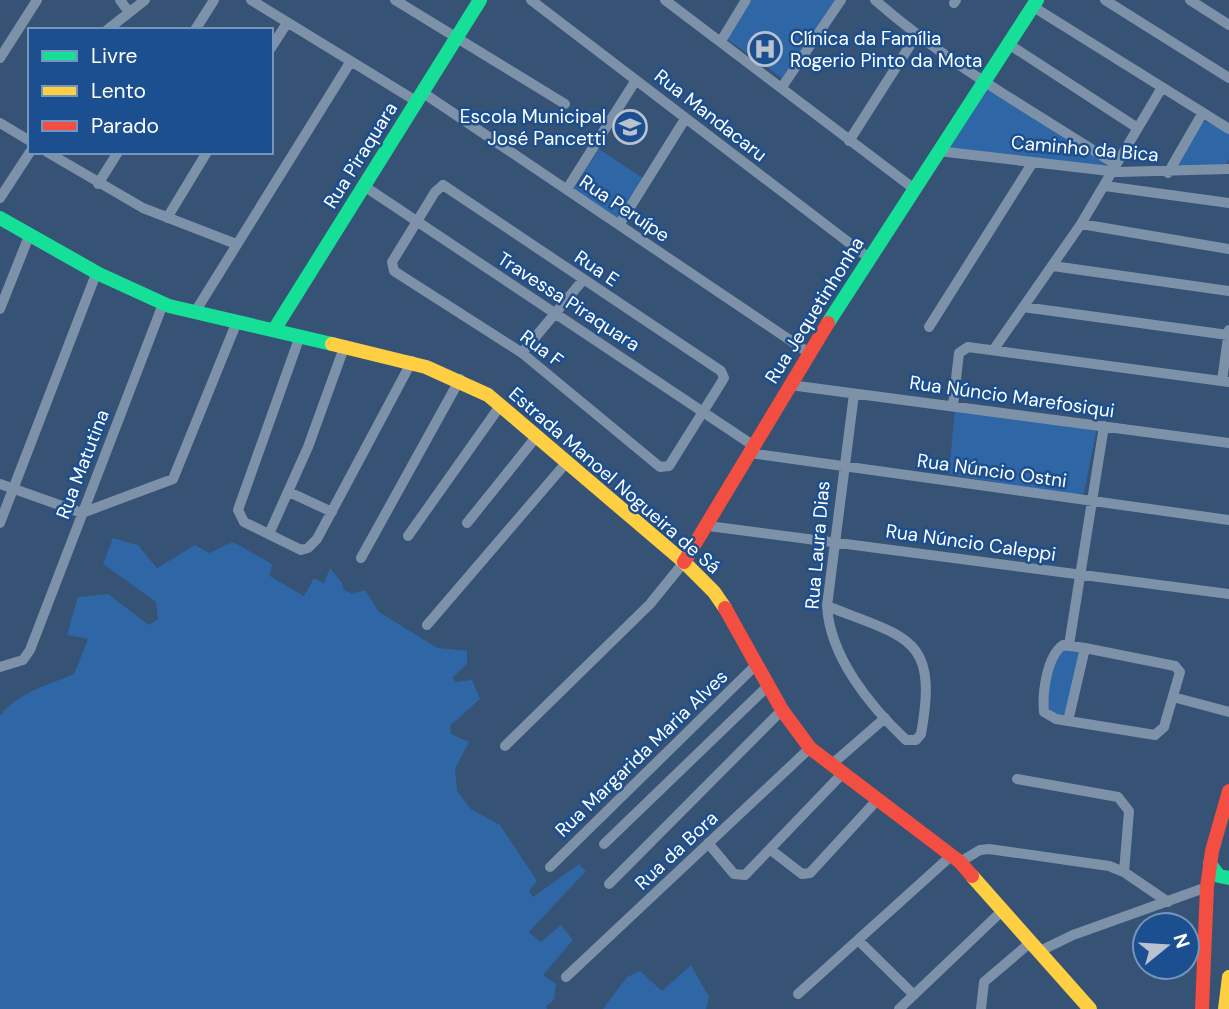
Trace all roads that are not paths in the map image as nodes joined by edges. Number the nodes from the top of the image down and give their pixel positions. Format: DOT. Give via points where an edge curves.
graph roads {
  1 [pos="37,0"];
  2 [pos="120,0"];
  3 [pos="145,0"];
  4 [pos="214,0"];
  5 [pos="251,0"];
  6 [pos="395,0"];
  7 [pos="480,0"];
  8 [pos="531,0"];
  9 [pos="665,0"];
  10 [pos="746,0"];
  11 [pos="841,0"];
  12 [pos="875,0"];
  13 [pos="1105,0"];
  14 [pos="1190,0"];
  15 [pos="1035,2"];
  16 [pos="129,12"];
  17 [pos="286,23"];
  18 [pos="1229,25"];
  19 [pos="109,28"];
  20 [pos="196,28"];
  21 [pos="916,36"];
  22 [pos="456,38"];
  23 [pos="720,41"];
  24 [pos="1007,43"];
  25 [pos="273,45"];
  26 [pos="0,58"];
  27 [pos="351,61"];
  28 [pos="1229,78"];
  29 [pos="636,80"];
  30 [pos="981,82"];
  31 [pos="782,87"];
  32 [pos="1161,89"];
  33 [pos="419,96"];
  34 [pos="565,104"];
  35 [pos="1202,114"];
  36 [pos="685,118"];
  37 [pos="0,123"];
  38 [pos="1136,127"];
  39 [pos="1229,129"];
  40 [pos="28,140"];
  41 [pos="849,141"];
  42 [pos="938,151"];
  43 [pos="29,154"];
  44 [pos="50,154"];
  45 [pos="117,154"];
  46 [pos="206,154"];
  47 [pos="1033,162"];
  48 [pos="1114,168"];
  49 [pos="1229,168"];
  50 [pos="1168,173"];
  51 [pos="98,184"];
  52 [pos="364,186"];
  53 [pos="1105,186"];
  54 [pos="913,188"];
  55 [pos="567,189"];
  56 [pos="0,198"];
  57 [pos="1229,203"];
  58 [pos="0,218"];
  59 [pos="167,218"];
  60 [pos="416,222"];
  61 [pos="619,225"];
  62 [pos="1081,225"];
  63 [pos="29,236"];
  64 [pos="236,244"];
  65 [pos="1229,248"];
  66 [pos="869,258"];
  67 [pos="1053,266"];
  68 [pos="96,274"];
  69 [pos="583,280"];
  70 [pos="1229,291"];
  71 [pos="163,304"];
  72 [pos="1023,307"];
  73 [pos="0,309"];
  74 [pos="195,312"];
  75 [pos="555,312"];
  76 [pos="236,324"];
  77 [pos="929,327"];
  78 [pos="274,330"];
  79 [pos="1229,330"];
  80 [pos="1228,335"];
  81 [pos="300,336"];
  82 [pos="345,345"];
  83 [pos="994,349"];
  84 [pos="809,352"];
  85 [pos="522,353"];
  86 [pos="412,361"];
  87 [pos="460,379"];
  88 [pos="1226,381"];
  89 [pos="790,385"];
  90 [pos="854,394"];
  91 [pos="953,405"];
  92 [pos="500,406"];
  93 [pos="704,411"];
  94 [pos="1104,426"];
  95 [pos="536,437"];
  96 [pos="1229,443"];
  97 [pos="752,450"];
  98 [pos="566,463"];
  99 [pos="842,467"];
  100 [pos="0,484"];
  101 [pos="13,489"];
  102 [pos="289,492"];
  103 [pos="1093,501"];
  104 [pos="332,512"];
  105 [pos="82,513"];
  106 [pos="1229,520"];
  107 [pos="0,523"];
  108 [pos="467,523"];
  109 [pos="708,526"];
  110 [pos="269,534"];
  111 [pos="408,536"];
  112 [pos="835,541"];
  113 [pos="361,558"];
  114 [pos="684,562"];
  115 [pos="1082,574"];
  116 [pos="1229,594"];
  117 [pos="827,606"];
  118 [pos="427,625"];
  119 [pos="1069,645"];
  120 [pos="1085,648"];
  121 [pos="757,664"];
  122 [pos="0,667"];
  123 [pos="769,685"];
  124 [pos="1173,697"];
  125 [pos="782,710"];
  126 [pos="1229,712"];
  127 [pos="885,718"];
  128 [pos="1068,721"];
  129 [pos="505,746"];
  130 [pos="810,748"];
  131 [pos="837,770"];
  132 [pos="1017,779"];
  133 [pos="1229,791"];
  134 [pos="878,799"];
  135 [pos="708,843"];
  136 [pos="604,844"];
  137 [pos="771,850"];
  138 [pos="956,859"];
  139 [pos="1210,864"];
  140 [pos="550,867"];
  141 [pos="1124,872"];
  142 [pos="1229,878"];
  143 [pos="609,884"];
  144 [pos="1207,887"];
  145 [pos="1168,902"];
  146 [pos="1003,910"];
  147 [pos="859,941"];
  148 [pos="1035,946"];
  149 [pos="566,977"];
  150 [pos="1229,977"];
  151 [pos="1204,978"];
  152 [pos="1229,982"];
  153 [pos="798,994"];
  154 [pos="914,995"];
  155 [pos="1084,1007"];
  156 [pos="899,1009"];
  157 [pos="981,1009"];
  158 [pos="1202,1009"];
  159 [pos="1225,1009"];
  1 -- 26 [label="street"];
  2 -- 16 [label="street"];
  3 -- 16 [label="street"];
  4 -- 20 [label="street"];
  5 -- 17 [label="street, Rua Peruípe"];
  6 -- 22 [label="street"];
  7 -- 22 [label="main road, Rua Piraquara"];
  8 -- 29 [label="street, Rua Mandacaru"];
  9 -- 23 [label="street"];
  10 -- 23 [label="street"];
  11 -- 31 [label="street"];
  12 -- 21 [label="street"];
  13 -- 28 [label="street"];
  14 -- 18 [label="street"];
  15 -- 24 [label="main road, Rua Jequetinhonha"];
  15 -- 32 [label="street"];
  16 -- 19 [label="street"];
  17 -- 25 [label="street"];
  17 -- 27 [label="street, Rua Peruípe"];
  21 -- 30 [label="street"];
  21 -- 41 [label="street"];
  22 -- 33 [label="main road, Rua Piraquara"];
  22 -- 34 [label="street"];
  23 -- 31 [label="street"];
  24 -- 30 [label="main road, Rua Jequetinhonha"];
  24 -- 38 [label="street"];
  27 -- 33 [label="street, Rua Peruípe"];
  27 -- 64 [label="street"];
  29 -- 36 [label="street, Rua Mandacaru"];
  29 -- 55 [label="street"];
  30 -- 42 [label="main road, Rua Jequetinhonha"];
  30 -- 48 [label="street"];
  31 -- 41 [label="street"];
  32 -- 35 [label="street"];
  32 -- 38 [label="street"];
  33 -- 52 [label="main road, Rua Piraquara"];
  33 -- 55 [label="street, Rua Peruípe"];
  35 -- 39 [label="street"];
  35 -- 50 [label="street"];
  36 -- 61 [label="street"];
  36 -- 66 [label="street, Rua Mandacaru"];
  37 -- 40 [label="street"];
  38 -- 48 [label="street"];
  41 -- 54 [label="street"];
  42 -- 47 [label="street, Caminho da Bica"];
  42 -- 54 [label="main road, Rua Jequetinhonha"];
  43 -- 56 [label="street"];
  44 -- 51 [label="street"];
  45 -- 51 [label="street"];
  46 -- 59 [label="street"];
  47 -- 48 [label="street, Caminho da Bica"];
  47 -- 77 [label="street"];
  48 -- 50 [label="street, Caminho da Bica"];
  48 -- 53 [label="street"];
  49 -- 50 [label="street, Caminho da Bica"];
  51 -- 59 [label="street"];
  52 -- 60 [label="street, Travessa Piraquara"];
  52 -- 78 [label="main road, Rua Piraquara"];
  53 -- 57 [label="street"];
  53 -- 62 [label="street"];
  54 -- 66 [label="main road, Rua Jequetinhonha"];
  55 -- 61 [label="street, Rua Peruípe"];
  58 -- 63 [label="main road, Estrada Manoel Nogueira de Sá"];
  59 -- 64 [label="street"];
  60 -- 69 [label="street, Rua E" via="443,185"];
  60 -- 75 [label="street, Travessa Piraquara"];
  60 -- 85 [label="street, Rua F" via="392,267"];
  61 -- 84 [label="street, Rua Peruípe"];
  62 -- 65 [label="street"];
  62 -- 67 [label="street"];
  63 -- 68 [label="main road, Estrada Manoel Nogueira de Sá"];
  63 -- 73 [label="street"];
  64 -- 74 [label="street"];
  66 -- 84 [label="main road, Rua Jequetinhonha"];
  67 -- 70 [label="street"];
  67 -- 72 [label="street"];
  68 -- 71 [label="main road, Estrada Manoel Nogueira de Sá"];
  68 -- 101 [label="street"];
  69 -- 75 [label="street"];
  69 -- 93 [label="street, Rua E" via="717,366 724,374"];
  71 -- 74 [label="main road, Estrada Manoel Nogueira de Sá"];
  71 -- 105 [label="street, Rua Matutina"];
  72 -- 80 [label="street"];
  72 -- 83 [label="street"];
  74 -- 76 [label="main road, Estrada Manoel Nogueira de Sá"];
  75 -- 85 [label="street"];
  75 -- 93 [label="street, Travessa Piraquara"];
  76 -- 78 [label="main road, Estrada Manoel Nogueira de Sá"];
  76 -- 105 [label="street" via="173,480"];
  78 -- 81 [label="main road, Estrada Manoel Nogueira de Sá"];
  79 -- 80 [label="street"];
  80 -- 88 [label="street"];
  81 -- 82 [label="main road, Estrada Manoel Nogueira de Sá"];
  81 -- 110 [label="street" via="240,502 239,515 244,522"];
  82 -- 86 [label="main road, Estrada Manoel Nogueira de Sá"];
  82 -- 102 [label="street"];
  83 -- 88 [label="street"];
  83 -- 91 [label="street" via="964,348 959,353"];
  84 -- 89 [label="main road, Rua Jequetinhonha"];
  85 -- 93 [label="street, Rua F" via="665,468"];
  86 -- 87 [label="main road, Estrada Manoel Nogueira de Sá"];
  86 -- 104 [label="street"];
  87 -- 92 [label="main road, Estrada Manoel Nogueira de Sá"];
  87 -- 113 [label="street"];
  89 -- 90 [label="street, Rua Núncio Marefosiqui"];
  89 -- 97 [label="main road, Rua Jequetinhonha"];
  90 -- 91 [label="street, Rua Núncio Marefosiqui"];
  90 -- 99 [label="street, Rua Laura Dias"];
  91 -- 94 [label="street, Rua Núncio Marefosiqui"];
  92 -- 95 [label="main road, Estrada Manoel Nogueira de Sá"];
  92 -- 111 [label="street"];
  93 -- 97 [label="street, Travessa Piraquara"];
  94 -- 96 [label="street, Rua Núncio Marefosiqui"];
  94 -- 103 [label="street"];
  95 -- 98 [label="main road, Estrada Manoel Nogueira de Sá"];
  95 -- 108 [label="street"];
  97 -- 99 [label="street, Rua Núncio Ostni"];
  97 -- 109 [label="main road, Rua Jequetinhonha"];
  98 -- 114 [label="main road, Estrada Manoel Nogueira de Sá"];
  98 -- 118 [label="street"];
  99 -- 103 [label="street, Rua Núncio Ostni"];
  99 -- 112 [label="street, Rua Laura Dias"];
  100 -- 101 [label="street"];
  101 -- 105 [label="street"];
  101 -- 107 [label="street"];
  102 -- 104 [label="street"];
  102 -- 110 [label="street"];
  103 -- 106 [label="street, Rua Núncio Ostni"];
  103 -- 115 [label="street"];
  104 -- 110 [label="street" via="317,540 304,550"];
  105 -- 122 [label="street, Rua Matutina" via="23,660"];
  109 -- 112 [label="street, Rua Núncio Caleppi"];
  109 -- 114 [label="main road, Rua Jequetinhonha"];
  112 -- 115 [label="street, Rua Núncio Caleppi"];
  112 -- 117 [label="street, Rua Laura Dias"];
  114 -- 121 [label="main road, Estrada Manoel Nogueira de Sá" via="714,592"];
  114 -- 129 [label="street" via="650,604"];
  115 -- 116 [label="street, Rua Núncio Caleppi"];
  115 -- 119 [label="street"];
  117 -- 127 [label="street, Rua Laura Dias" via="828,625 842,659"];
  117 -- 127 [label="street, Rua Laura Dias" via="898,634 914,647 928,684 920,734 910,742"];
  119 -- 120 [label="street"];
  119 -- 128 [label="street" via="1056,651 1043,707 1050,717"];
  120 -- 124 [label="street" via="1177,667 1180,672"];
  120 -- 128 [label="street"];
  121 -- 123 [label="main road, Estrada Manoel Nogueira de Sá"];
  121 -- 140 [label="street, Rua Margarida Maria Alves"];
  123 -- 125 [label="main road, Estrada Manoel Nogueira de Sá"];
  123 -- 136 [label="street"];
  124 -- 126 [label="street"];
  124 -- 128 [label="street" via="1159,733 1147,735"];
  125 -- 130 [label="main road, Estrada Manoel Nogueira de Sá"];
  125 -- 143 [label="street"];
  127 -- 131 [label="street"];
  130 -- 131 [label="main road, Estrada Manoel Nogueira de Sá"];
  130 -- 135 [label="street, Rua da Bora"];
  131 -- 134 [label="main road, Estrada Manoel Nogueira de Sá"];
  131 -- 137 [label="street"];
  132 -- 141 [label="street" via="1118,797 1129,811"];
  133 -- 139 [label="main road"];
  134 -- 137 [label="street" via="810,873 802,874"];
  134 -- 138 [label="main road, Estrada Manoel Nogueira de Sá"];
  135 -- 137 [label="street" via="737,876 745,875"];
  135 -- 149 [label="street, Rua da Bora"];
  138 -- 141 [label="street" via="989,849"];
  138 -- 146 [label="main road, Estrada Manoel Nogueira de Sá"];
  138 -- 147 [label="street"];
  139 -- 142 [label="main road" via="1219,876"];
  139 -- 144 [label="main road"];
  141 -- 145 [label="street"];
  144 -- 145 [label="street"];
  144 -- 151 [label="main road"];
  145 -- 148 [label="street"];
  146 -- 148 [label="main road, Estrada Manoel Nogueira de Sá"];
  146 -- 154 [label="street"];
  147 -- 153 [label="street"];
  147 -- 154 [label="street"];
  148 -- 155 [label="main road, Estrada Manoel Nogueira de Sá"];
  148 -- 157 [label="street" via="984,982"];
  150 -- 152 [label="main road"];
  151 -- 152 [label="main road" via="1216,974"];
  151 -- 158 [label="main road"];
  152 -- 159 [label="main road"];
  154 -- 156 [label="street"];
}
